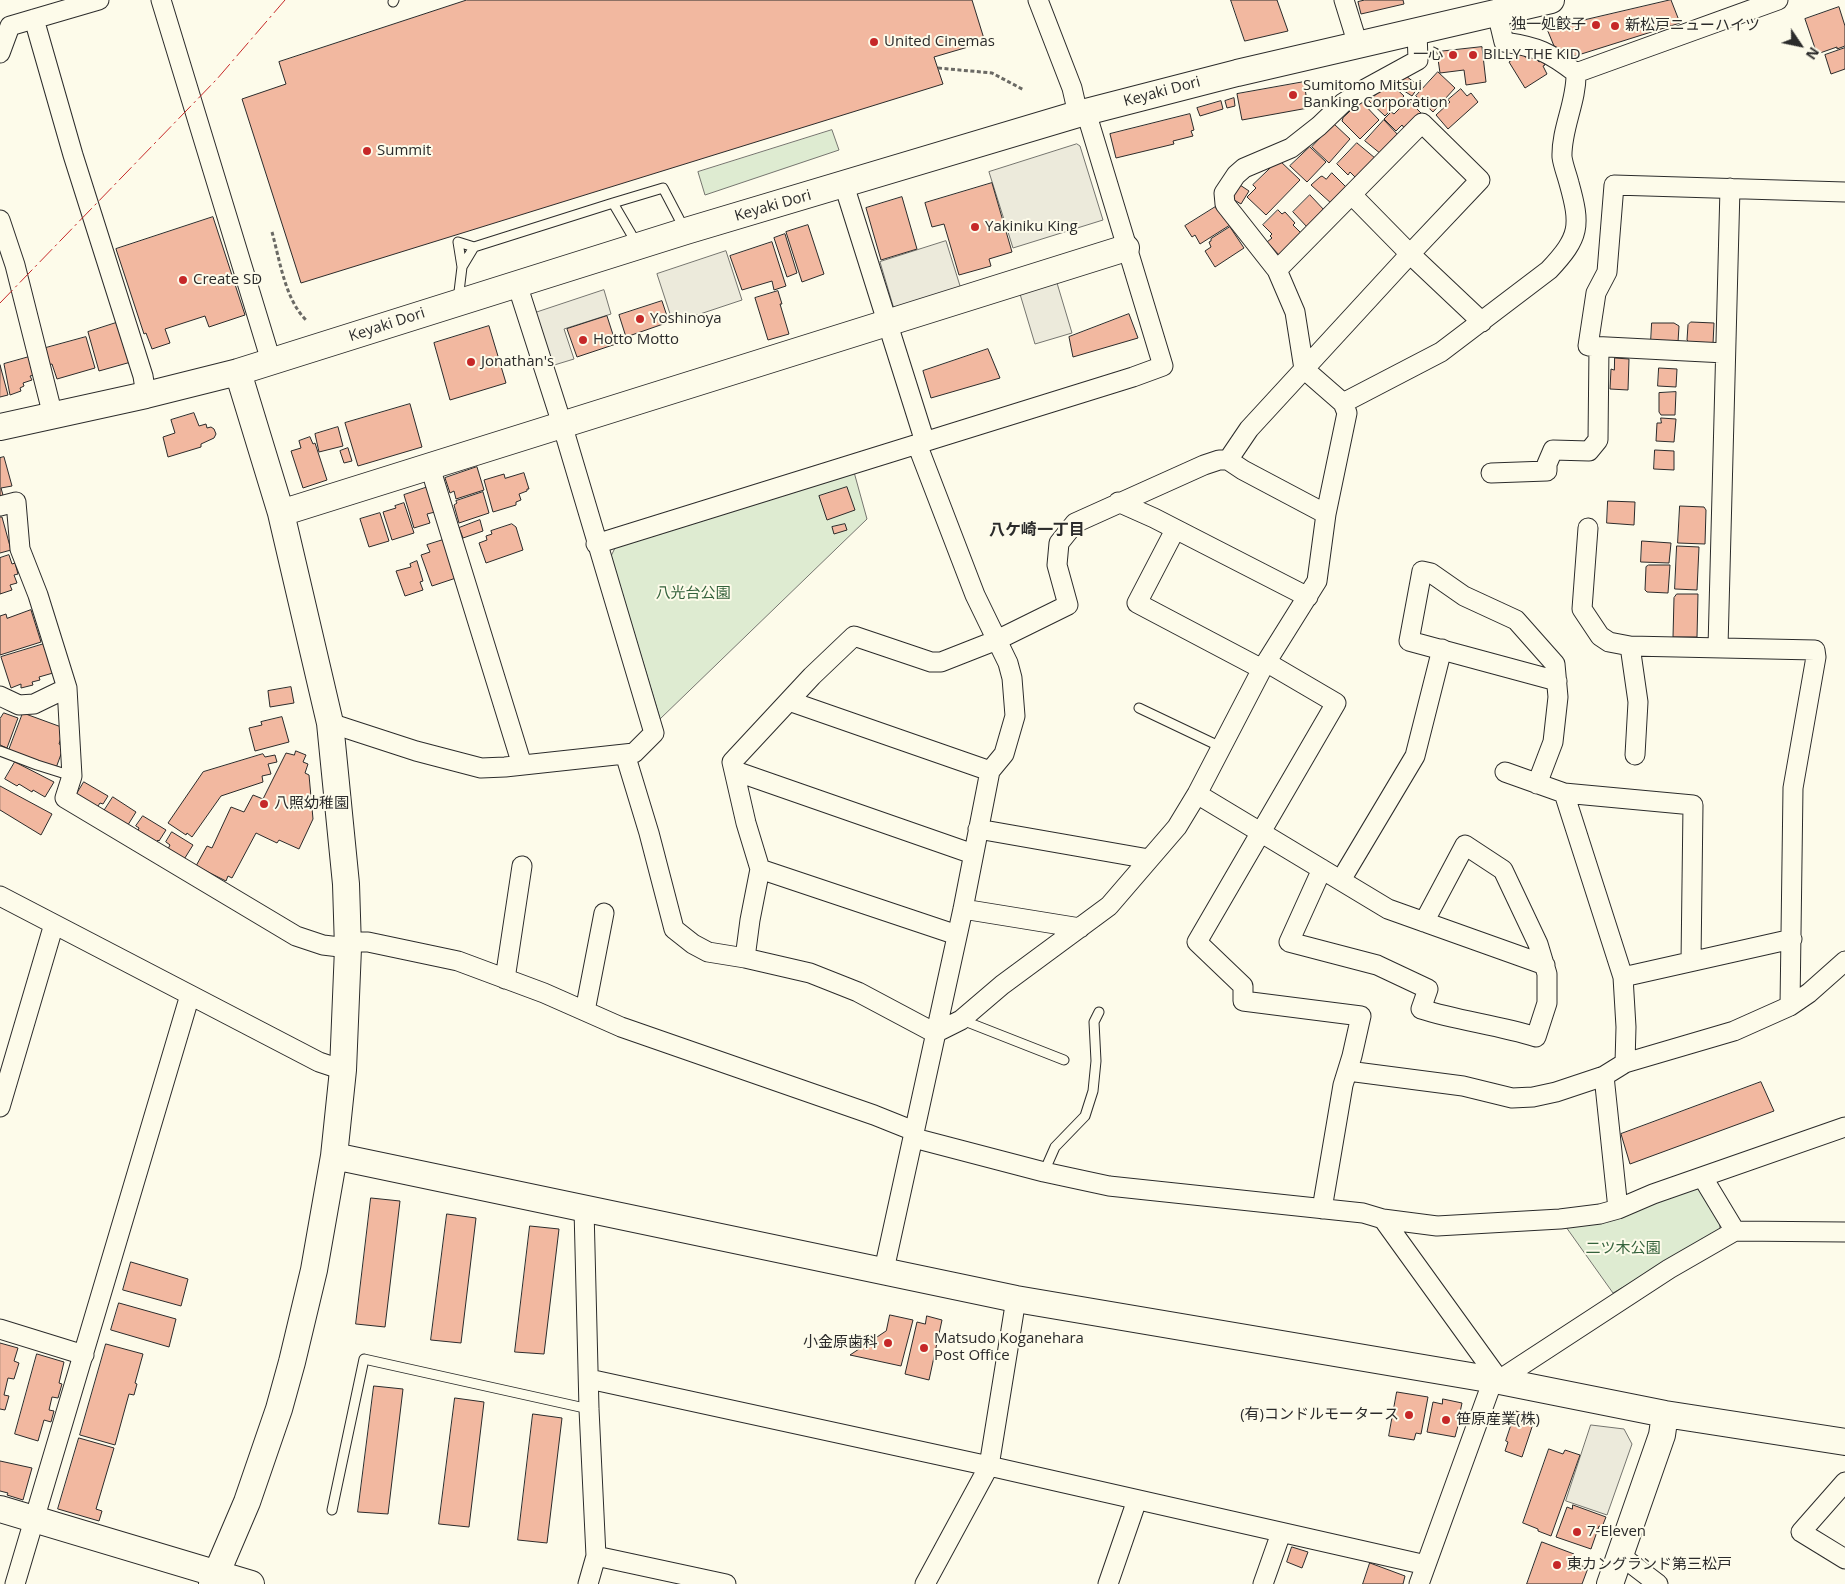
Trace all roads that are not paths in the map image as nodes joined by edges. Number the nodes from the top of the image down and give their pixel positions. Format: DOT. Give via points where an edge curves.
graph roads {
  1 [pos="99,0"];
  2 [pos="161,0"];
  3 [pos="1038,0"];
  4 [pos="1344,0"];
  5 [pos="1552,0"];
  6 [pos="1778,0"];
  7 [pos="1510,7"];
  8 [pos="34,19"];
  9 [pos="1417,31"];
  10 [pos="1358,45"];
  11 [pos="0,53"];
  12 [pos="1576,73"];
  13 [pos="1082,113"];
  14 [pos="844,185"];
  15 [pos="1730,188"];
  16 [pos="1845,192"];
  17 [pos="1352,194"];
  18 [pos="613,203"];
  19 [pos="0,220"];
  20 [pos="686,232"];
  21 [pos="638,246"];
  22 [pos="474,247"];
  23 [pos="1126,248"];
  24 [pos="1410,254"];
  25 [pos="462,267"];
  26 [pos="1277,270"];
  27 [pos="518,284"];
  28 [pos="457,302"];
  29 [pos="1482,322"];
  30 [pos="888,324"];
  31 [pos="1599,347"];
  32 [pos="1726,352"];
  33 [pos="271,361"];
  34 [pos="1304,369"];
  35 [pos="238,372"];
  36 [pos="146,395"];
  37 [pos="1344,403"];
  38 [pos="53,416"];
  39 [pos="562,424"];
  40 [pos="0,427"];
  41 [pos="921,443"];
  42 [pos="1228,460"];
  43 [pos="430,467"];
  44 [pos="1492,473"];
  45 [pos="1118,502"];
  46 [pos="0,506"];
  47 [pos="281,513"];
  48 [pos="1326,514"];
  49 [pos="1588,528"];
  50 [pos="1176,530"];
  51 [pos="596,544"];
  52 [pos="1308,597"];
  53 [pos="997,640"];
  54 [pos="1630,646"];
  55 [pos="1718,647"];
  56 [pos="1442,649"];
  57 [pos="1264,665"];
  58 [pos="1557,681"];
  59 [pos="67,688"];
  60 [pos="0,696"];
  61 [pos="789,701"];
  62 [pos="1139,708"];
  63 [pos="330,723"];
  64 [pos="1221,747"];
  65 [pos="0,751"];
  66 [pos="625,754"];
  67 [pos="1635,755"];
  68 [pos="522,765"];
  69 [pos="735,771"];
  70 [pos="990,771"];
  71 [pos="1505,772"];
  72 [pos="72,776"];
  73 [pos="1537,784"];
  74 [pos="1564,793"];
  75 [pos="1197,794"];
  76 [pos="978,829"];
  77 [pos="1261,831"];
  78 [pos="973,854"];
  79 [pos="1149,859"];
  80 [pos="522,866"];
  81 [pos="760,869"];
  82 [pos="1322,869"];
  83 [pos="1341,880"];
  84 [pos="0,896"];
  85 [pos="963,909"];
  86 [pos="604,913"];
  87 [pos="1424,922"];
  88 [pos="54,924"];
  89 [pos="1080,928"];
  90 [pos="957,935"];
  91 [pos="1792,939"];
  92 [pos="348,945"];
  93 [pos="745,958"];
  94 [pos="1845,961"];
  95 [pos="1691,962"];
  96 [pos="1545,965"];
  97 [pos="1623,977"];
  98 [pos="505,979"];
  99 [pos="190,995"];
  100 [pos="1790,1006"];
  101 [pos="585,1011"];
  102 [pos="1100,1012"];
  103 [pos="961,1020"];
  104 [pos="935,1033"];
  105 [pos="1064,1060"];
  106 [pos="1625,1063"];
  107 [pos="343,1070"];
  108 [pos="1348,1071"];
  109 [pos="1604,1076"];
  110 [pos="0,1107"];
  111 [pos="1845,1127"];
  112 [pos="914,1134"];
  113 [pos="334,1156"];
  114 [pos="1044,1172"];
  115 [pos="1703,1178"];
  116 [pos="1322,1209"];
  117 [pos="1618,1209"];
  118 [pos="584,1210"];
  119 [pos="1383,1219"];
  120 [pos="1735,1231"];
  121 [pos="1845,1232"];
  122 [pos="884,1270"];
  123 [pos="1016,1299"];
  124 [pos="0,1329"];
  125 [pos="84,1355"];
  126 [pos="589,1379"];
  127 [pos="1498,1380"];
  128 [pos="590,1409"];
  129 [pos="1665,1414"];
  130 [pos="1845,1442"];
  131 [pos="989,1466"];
  132 [pos="1845,1482"];
  133 [pos="1137,1500"];
  134 [pos="0,1509"];
  135 [pos="332,1510"];
  136 [pos="35,1519"];
  137 [pos="1281,1533"];
  138 [pos="1620,1554"];
  139 [pos="596,1556"];
  140 [pos="1845,1559"];
  141 [pos="1426,1565"];
  142 [pos="214,1579"];
  143 [pos="15,1584"];
  144 [pos="251,1584"];
  145 [pos="588,1584"];
  146 [pos="726,1584"];
  147 [pos="925,1584"];
  148 [pos="1108,1584"];
  149 [pos="1263,1584"];
  150 [pos="1419,1584"];
  151 [pos="1610,1584"];
  152 [pos="1658,1584"];
  1 -- 8 [label="street"];
  2 -- 33 [label="street"];
  3 -- 13 [label="street"];
  4 -- 10 [label="street"];
  5 -- 7 [label="street, Keyaki Dori"];
  6 -- 12 [label="street"];
  7 -- 9 [label="street, Keyaki Dori"];
  7 -- 12 [label="street" via="1504,42 1541,50"];
  8 -- 11 [label="street" via="10,26"];
  8 -- 36 [label="street" via="143,376"];
  9 -- 10 [label="street, Keyaki Dori"];
  9 -- 26 [label="street" via="1418,60 1343,103 1291,148 1244,168 1224,193 1225,204"];
  10 -- 13 [label="street, Keyaki Dori"];
  12 -- 29 [label="street" via="1562,157 1576,209 1576,230 1572,241 1549,270"];
  13 -- 14 [label="street, Keyaki Dori"];
  13 -- 23 [label="street"];
  14 -- 20 [label="street, Keyaki Dori"];
  14 -- 30 [label="street"];
  15 -- 16 [label="street"];
  15 -- 31 [label="street" via="1614,185 1607,272 1596,293 1588,346"];
  15 -- 32 [label="street"];
  17 -- 24 [label="street"];
  17 -- 24 [label="street" via="1422,123 1480,180"];
  17 -- 26 [label="street"];
  18 -- 20 [label="lane" via="663,188"];
  18 -- 21 [label="lane"];
  18 -- 22 [label="lane"];
  19 -- 38 [label="street" via="15,265"];
  20 -- 21 [label="street, Keyaki Dori"];
  21 -- 27 [label="street, Keyaki Dori"];
  22 -- 25 [label="lane"];
  22 -- 25 [label="lane" via="458,242"];
  23 -- 30 [label="street"];
  23 -- 41 [label="street" via="1163,366"];
  24 -- 29 [label="street"];
  24 -- 34 [label="street"];
  25 -- 28 [label="lane"];
  26 -- 34 [label="street" via="1295,312"];
  27 -- 28 [label="street, Keyaki Dori"];
  27 -- 39 [label="street"];
  28 -- 33 [label="street, Keyaki Dori"];
  29 -- 37 [label="street" via="1441,352"];
  30 -- 39 [label="street"];
  30 -- 41 [label="street"];
  31 -- 32 [label="street"];
  31 -- 44 [label="street" via="1598,440 1589,451 1553,450 1547,471"];
  32 -- 55 [label="street"];
  33 -- 35 [label="street, Keyaki Dori"];
  34 -- 37 [label="street"];
  34 -- 42 [label="street" via="1249,429"];
  35 -- 36 [label="street, Keyaki Dori"];
  35 -- 47 [label="street"];
  36 -- 38 [label="street, Keyaki Dori"];
  37 -- 48 [label="street" via="1347,412"];
  38 -- 40 [label="street, Keyaki Dori"];
  39 -- 43 [label="street"];
  39 -- 51 [label="street"];
  41 -- 51 [label="street"];
  41 -- 53 [label="street" via="975,595"];
  42 -- 45 [label="street" via="1204,465"];
  42 -- 48 [label="street"];
  43 -- 47 [label="street"];
  43 -- 68 [label="street"];
  45 -- 50 [label="street"];
  45 -- 53 [label="street" via="1075,523 1060,543 1057,564 1068,606"];
  46 -- 59 [label="street" via="16,502 20,549"];
  47 -- 63 [label="street"];
  48 -- 52 [label="street" via="1317,581"];
  49 -- 54 [label="street" via="1582,609 1600,636 1610,642"];
  50 -- 52 [label="street"];
  50 -- 57 [label="street" via="1136,603"];
  51 -- 66 [label="street" via="654,733 634,753"];
  52 -- 57 [label="street"];
  53 -- 61 [label="street" via="941,662 931,662 854,636"];
  53 -- 70 [label="street" via="1012,678 1015,716 1004,754"];
  54 -- 55 [label="street"];
  54 -- 67 [label="street" via="1638,702"];
  55 -- 91 [label="street" via="1815,650 1793,788"];
  56 -- 58 [label="street"];
  56 -- 58 [label="street" via="1410,641 1422,571 1431,572 1464,596 1516,620 1555,664"];
  56 -- 83 [label="street" via="1415,756"];
  57 -- 64 [label="street"];
  57 -- 77 [label="street" via="1336,703"];
  58 -- 73 [label="street" via="1553,742"];
  59 -- 60 [label="street" via="34,704 19,705"];
  59 -- 72 [label="street"];
  61 -- 69 [label="street" via="732,762"];
  61 -- 70 [label="street"];
  62 -- 64 [label="lane"];
  63 -- 68 [label="street" via="481,768"];
  63 -- 92 [label="street" via="346,884"];
  64 -- 75 [label="street"];
  65 -- 72 [label="lane"];
  66 -- 68 [label="street"];
  66 -- 93 [label="street" via="650,833 674,929 708,952"];
  69 -- 78 [label="street"];
  69 -- 81 [label="street"];
  70 -- 76 [label="street"];
  71 -- 73 [label="street"];
  72 -- 92 [label="street" via="64,798 296,936 323,945"];
  73 -- 74 [label="street"];
  74 -- 95 [label="street" via="1693,805"];
  74 -- 97 [label="street"];
  75 -- 77 [label="street"];
  75 -- 79 [label="street" via="1177,827"];
  76 -- 78 [label="street"];
  76 -- 79 [label="street"];
  77 -- 82 [label="street"];
  77 -- 108 [label="street" via="1197,942 1243,986 1243,1001 1361,1016"];
  78 -- 85 [label="street"];
  79 -- 89 [label="street" via="1110,906"];
  80 -- 98 [label="street"];
  81 -- 90 [label="street"];
  81 -- 93 [label="street"];
  82 -- 83 [label="street"];
  82 -- 96 [label="street" via="1289,942 1377,965 1428,989 1421,1009 1510,1028 1536,1037 1546,1003"];
  83 -- 87 [label="street" via="1388,909"];
  84 -- 88 [label="street"];
  85 -- 89 [label="street"];
  85 -- 90 [label="street"];
  86 -- 101 [label="street"];
  87 -- 96 [label="street"];
  87 -- 96 [label="street" via="1465,845 1503,870"];
  88 -- 99 [label="street"];
  88 -- 110 [label="street"];
  89 -- 103 [label="street" via="1002,985"];
  90 -- 104 [label="street"];
  91 -- 95 [label="street"];
  91 -- 100 [label="street"];
  92 -- 98 [label="street" via="368,942 458,961"];
  92 -- 107 [label="street"];
  93 -- 104 [label="street" via="810,973 858,992"];
  94 -- 100 [label="street"];
  95 -- 97 [label="street"];
  97 -- 106 [label="street"];
  98 -- 101 [label="street"];
  99 -- 107 [label="street" via="319,1062"];
  99 -- 125 [label="street"];
  100 -- 106 [label="street" via="1734,1030"];
  101 -- 112 [label="street" via="621,1027 874,1115"];
  102 -- 114 [label="lane" via="1094,1022 1096,1061 1093,1091 1085,1116 1054,1147"];
  103 -- 104 [label="street"];
  103 -- 105 [label="lane"];
  104 -- 112 [label="street"];
  106 -- 109 [label="street"];
  107 -- 113 [label="street"];
  108 -- 109 [label="street" via="1463,1086 1512,1098 1556,1092"];
  108 -- 116 [label="street"];
  109 -- 117 [label="street"];
  111 -- 115 [label="street"];
  112 -- 114 [label="street"];
  112 -- 122 [label="street"];
  113 -- 118 [label="street"];
  113 -- 142 [label="street" via="314,1270 292,1362 247,1502"];
  114 -- 116 [label="street" via="1109,1186"];
  115 -- 117 [label="street"];
  115 -- 120 [label="street"];
  116 -- 119 [label="street" via="1363,1213"];
  117 -- 119 [label="street" via="1560,1218 1437,1226"];
  118 -- 122 [label="street"];
  118 -- 126 [label="street"];
  119 -- 127 [label="street"];
  120 -- 121 [label="street"];
  120 -- 127 [label="street" via="1668,1269"];
  122 -- 123 [label="street"];
  123 -- 127 [label="street"];
  123 -- 131 [label="street"];
  124 -- 125 [label="street"];
  125 -- 136 [label="street"];
  126 -- 128 [label="street"];
  126 -- 131 [label="street"];
  127 -- 129 [label="street"];
  127 -- 141 [label="street"];
  128 -- 135 [label="lane" via="364,1359"];
  128 -- 139 [label="street"];
  129 -- 130 [label="street"];
  129 -- 138 [label="street" via="1662,1435"];
  131 -- 133 [label="street"];
  131 -- 147 [label="street"];
  132 -- 140 [label="street" via="1801,1532"];
  133 -- 137 [label="street"];
  133 -- 148 [label="street"];
  134 -- 136 [label="street"];
  136 -- 142 [label="street"];
  136 -- 143 [label="street"];
  137 -- 141 [label="street"];
  137 -- 149 [label="street"];
  138 -- 151 [label="street"];
  138 -- 152 [label="street"];
  139 -- 145 [label="street"];
  139 -- 146 [label="street"];
  141 -- 150 [label="street"];
  142 -- 144 [label="street"];
}
